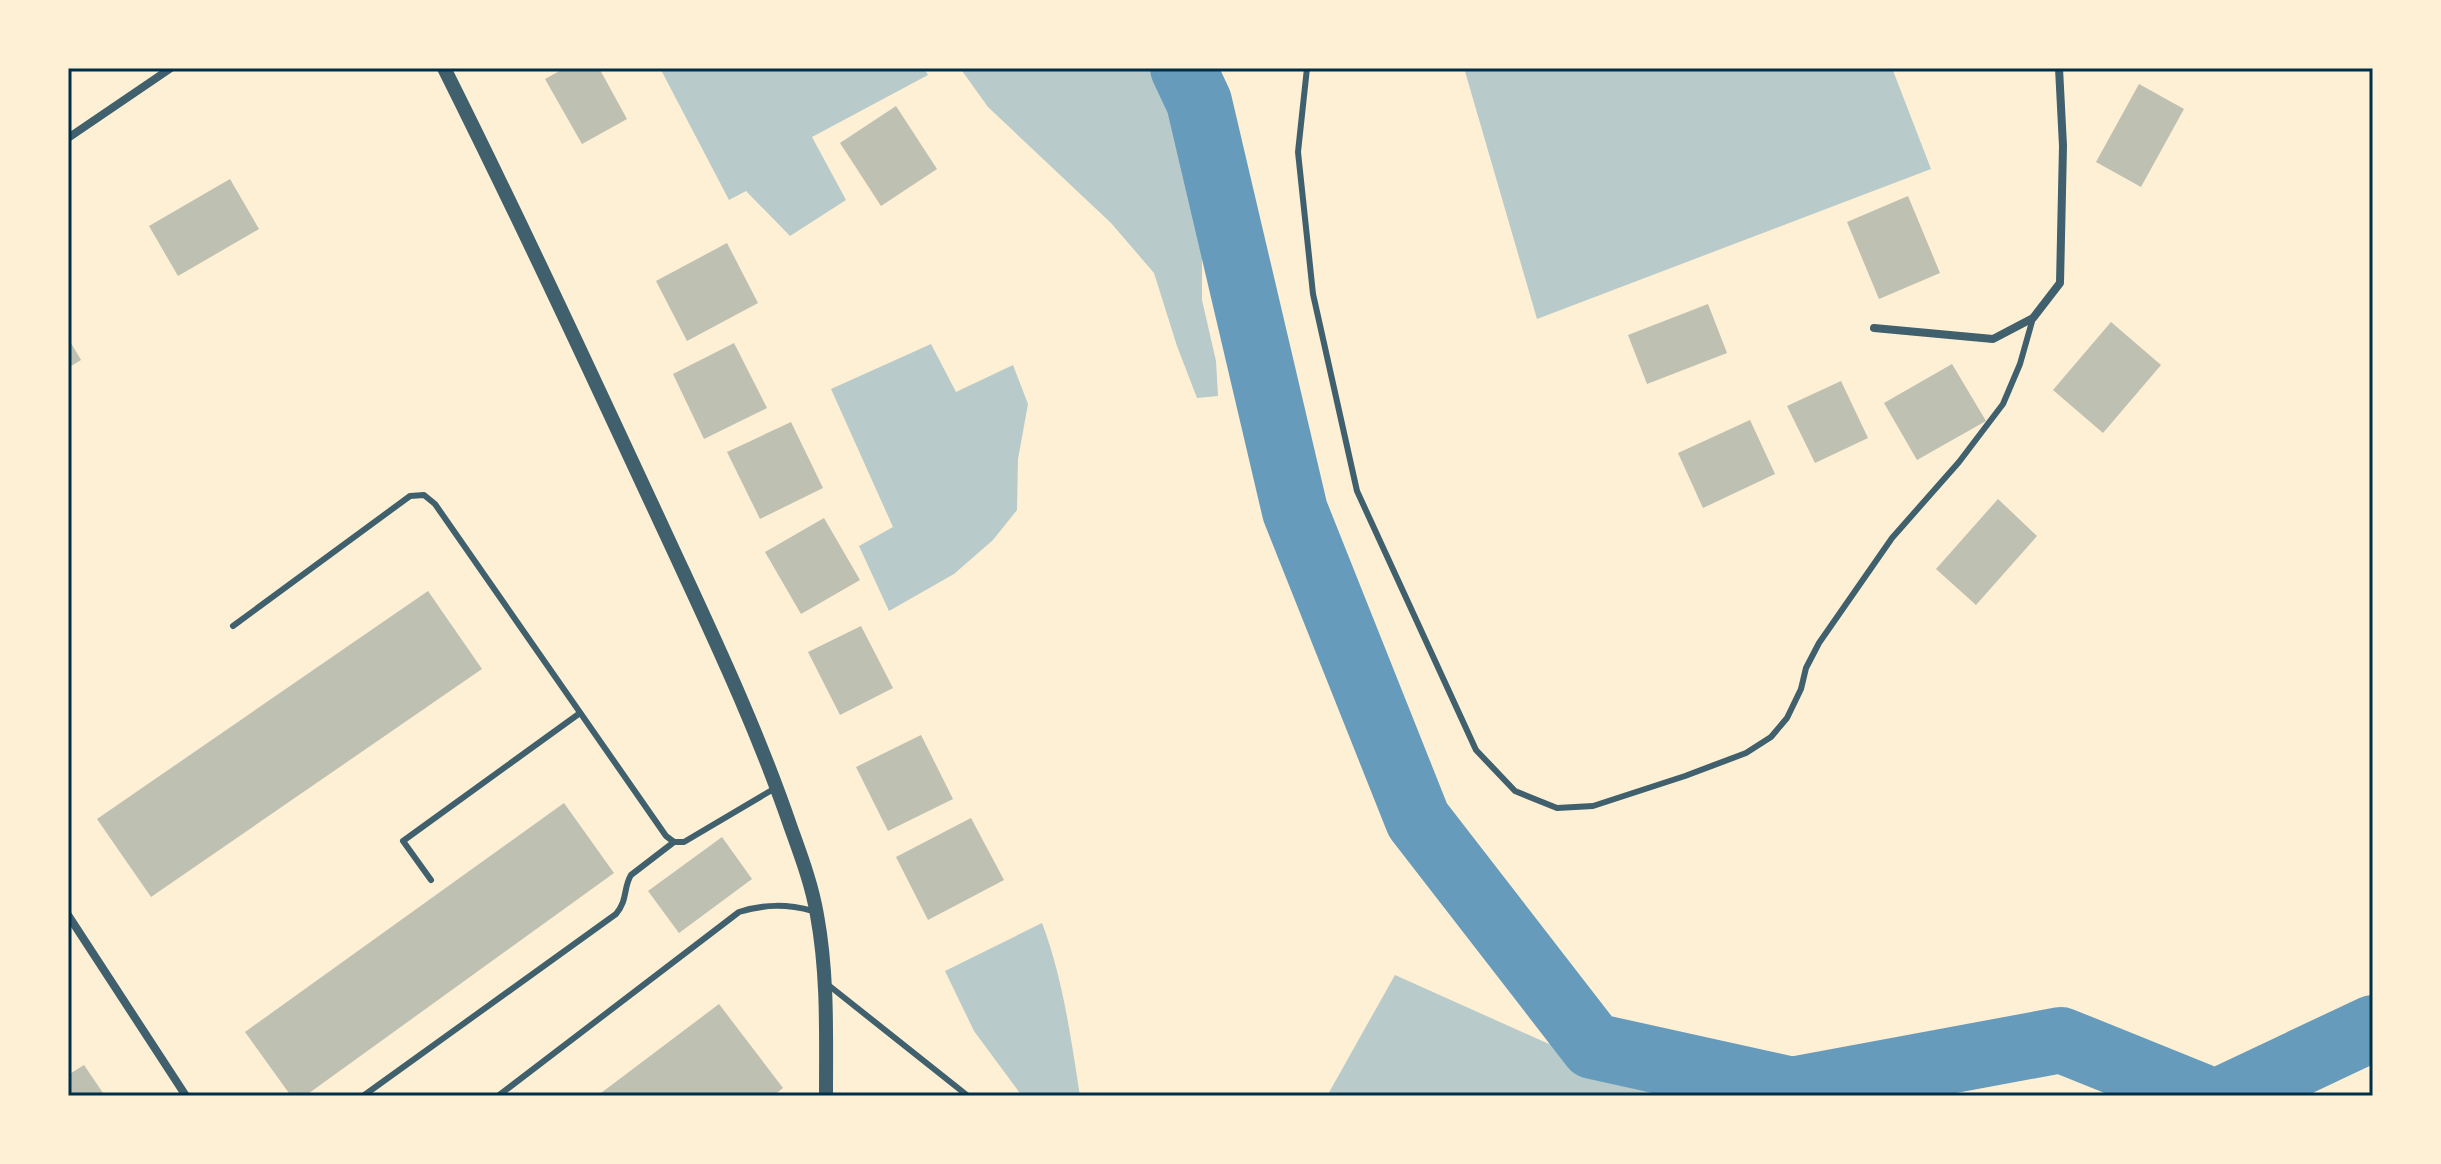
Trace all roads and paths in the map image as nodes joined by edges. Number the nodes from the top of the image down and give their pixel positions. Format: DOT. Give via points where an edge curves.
graph roads {
  1 [pos="171,68"];
  2 [pos="444,68"];
  3 [pos="1307,68"];
  4 [pos="2059,68"];
  5 [pos="68,138"];
  6 [pos="2033,318"];
  7 [pos="1874,328"];
  8 [pos="233,626"];
  9 [pos="580,713"];
  10 [pos="777,787"];
  11 [pos="674,842"];
  12 [pos="431,880"];
  13 [pos="817,912"];
  14 [pos="68,915"];
  15 [pos="826,984"];
  16 [pos="186,1096"];
  17 [pos="363,1096"];
  18 [pos="498,1096"];
  19 [pos="826,1096"];
  20 [pos="968,1096"];
  1 -- 5 [label="street"];
  2 -- 10 [label="street" via="626,447"];
  3 -- 6 [label="lane" via="1298,152 1313,294 1357,491 1476,750 1515,791 1557,808 1593,806 1685,776 1746,753 1771,737 1787,718 1819,643 1892,538 2003,404"];
  4 -- 6 [label="street" via="2060,283"];
  6 -- 7 [label="street" via="1993,339"];
  8 -- 9 [label="lane" via="410,496 424,495"];
  9 -- 11 [label="lane"];
  9 -- 12 [label="lane" via="403,841"];
  10 -- 11 [label="lane" via="684,842"];
  10 -- 13 [label="street"];
  11 -- 17 [label="lane" via="631,875 616,914"];
  13 -- 15 [label="street"];
  13 -- 18 [label="lane" via="776,905 739,912"];
  14 -- 16 [label="street"];
  15 -- 19 [label="street"];
  15 -- 20 [label="lane"];
}
